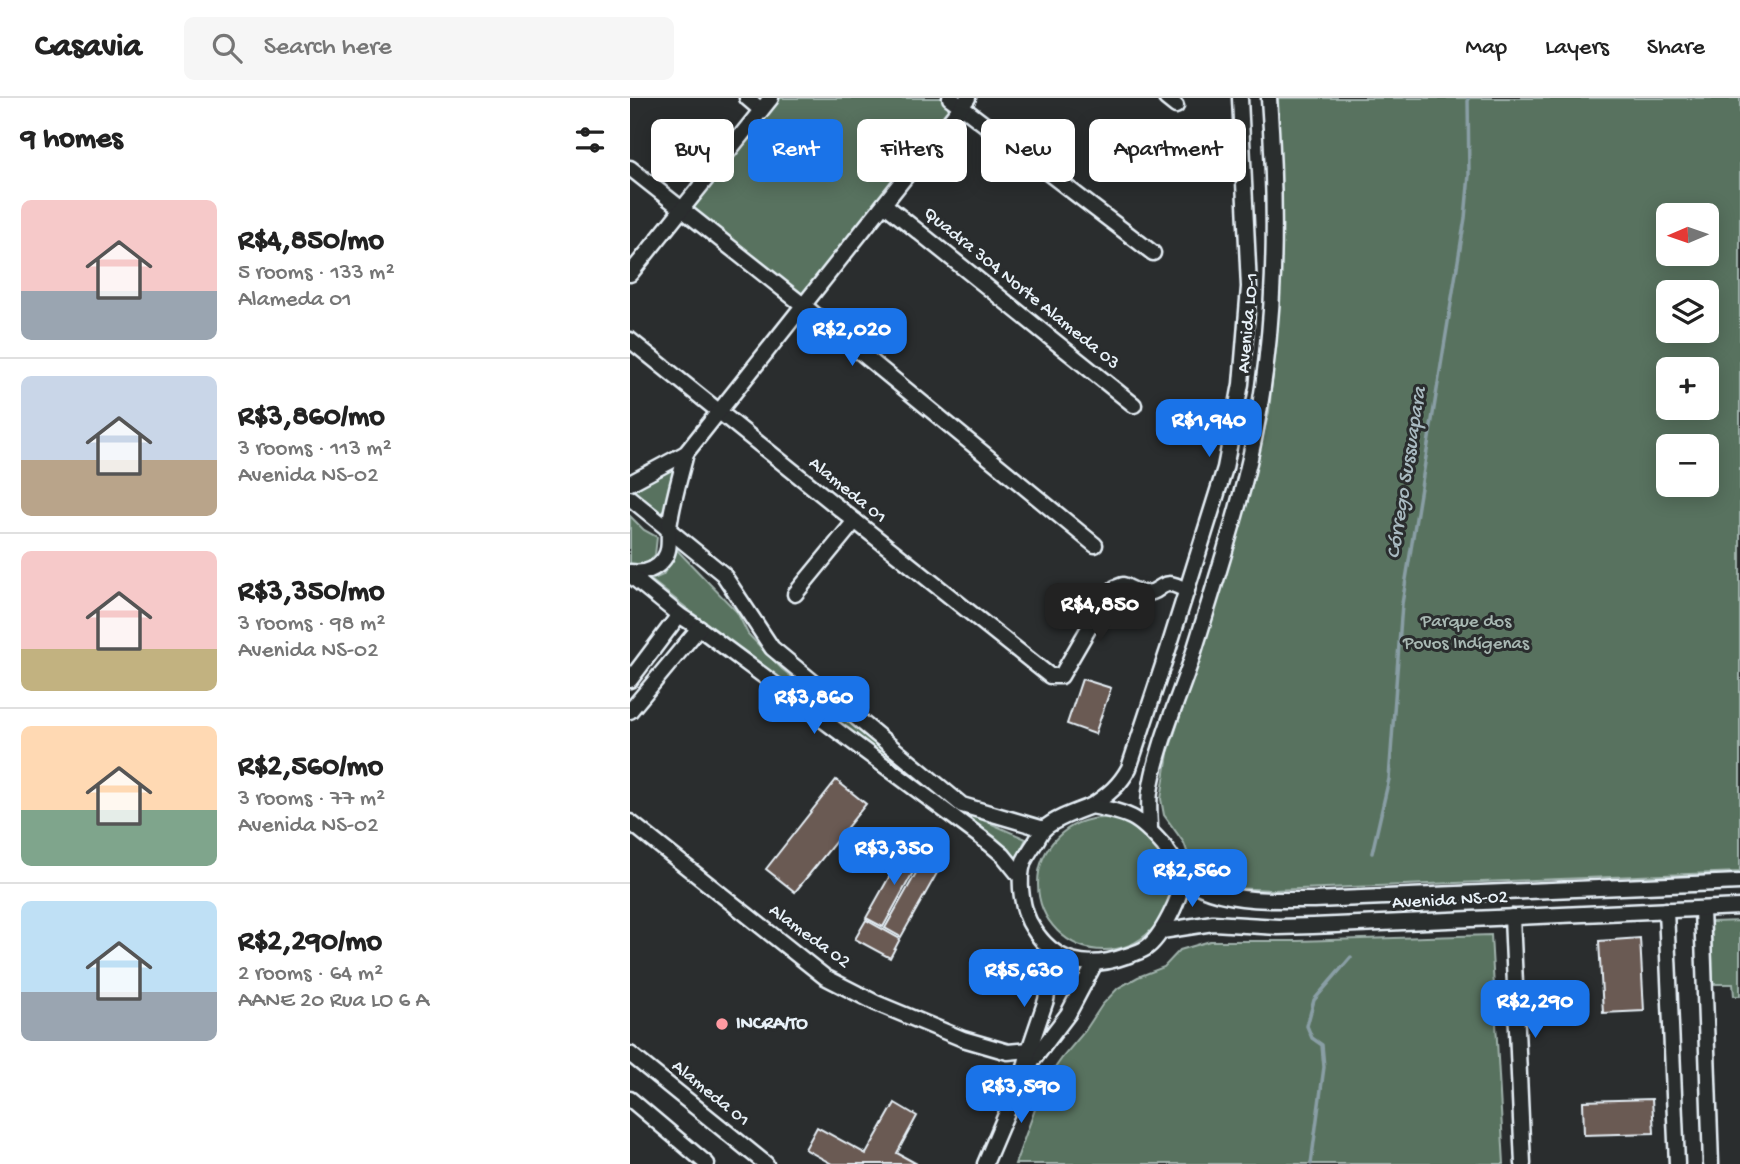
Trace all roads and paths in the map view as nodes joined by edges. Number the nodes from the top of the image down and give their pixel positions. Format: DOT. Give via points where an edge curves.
graph roads {
  1 [pos="747,98"];
  2 [pos="771,98"];
  3 [pos="1240,98"];
  4 [pos="1269,98"];
  5 [pos="960,101"];
  6 [pos="761,110"];
  7 [pos="630,168"];
  8 [pos="884,204"];
  9 [pos="682,209"];
  10 [pos="1153,253"];
  11 [pos="630,274"];
  12 [pos="803,305"];
  13 [pos="630,340"];
  14 [pos="1134,405"];
  15 [pos="719,412"];
  16 [pos="686,453"];
  17 [pos="630,483"];
  18 [pos="630,498"];
  19 [pos="855,521"];
  20 [pos="668,530"];
  21 [pos="1095,545"];
  22 [pos="630,573"];
  23 [pos="1187,591"];
  24 [pos="795,594"];
  25 [pos="679,615"];
  26 [pos="699,628"];
  27 [pos="630,680"];
  28 [pos="630,710"];
  29 [pos="1091,806"];
  30 [pos="630,822"];
  31 [pos="1044,829"];
  32 [pos="1150,830"];
  33 [pos="1020,876"];
  34 [pos="1181,876"];
  35 [pos="1740,882"];
  36 [pos="1740,907"];
  37 [pos="1702,909"];
  38 [pos="1666,911"];
  39 [pos="1512,917"];
  40 [pos="1162,931"];
  41 [pos="1051,950"];
  42 [pos="1094,963"];
  43 [pos="1029,1050"];
  44 [pos="630,1054"];
  45 [pos="1024,1072"];
  46 [pos="630,1099"];
  47 [pos="707,1164"];
  48 [pos="766,1164"];
  49 [pos="985,1164"];
  50 [pos="1523,1164"];
  51 [pos="1677,1164"];
  52 [pos="1712,1164"];
  1 -- 6 [label="street"];
  2 -- 6 [label="street"];
  3 -- 23 [label="street, Avenida LO-1" via="1249,287 1241,384 1227,460"];
  4 -- 32 [label="street, Avenida LO-1" via="1274,244 1271,324 1259,417 1235,517 1160,749 1149,794"];
  5 -- 8 [label="street"];
  5 -- 10 [label="street"];
  6 -- 9 [label="street"];
  7 -- 9 [label="street"];
  8 -- 12 [label="street"];
  8 -- 14 [label="street, Quadra 304 Norte Alameda 03"];
  9 -- 11 [label="street"];
  9 -- 12 [label="street"];
  12 -- 15 [label="street"];
  12 -- 21 [label="street"];
  13 -- 15 [label="street, Alameda 01"];
  15 -- 16 [label="street"];
  15 -- 19 [label="street, Alameda 01"];
  16 -- 17 [label="street"];
  16 -- 20 [label="street"];
  18 -- 20 [label="street"];
  19 -- 23 [label="street, Alameda 01" via="1050,676 1061,676 1115,588 1124,585 1147,594 1161,585 1174,584"];
  19 -- 24 [label="street"];
  20 -- 22 [label="street" via="669,545 659,564"];
  20 -- 31 [label="street" via="723,574 772,648 962,805"];
  22 -- 25 [label="street"];
  23 -- 29 [label="street, Avenida LO-1" via="1129,768 1122,781"];
  25 -- 26 [label="street"];
  25 -- 27 [label="street"];
  26 -- 28 [label="street"];
  26 -- 33 [label="street" via="990,844"];
  29 -- 31 [label="street"];
  29 -- 32 [label="street" via="1134,817"];
  30 -- 43 [label="street, Alameda 02" via="825,977 963,1039 1008,1052"];
  31 -- 33 [label="street"];
  32 -- 34 [label="street"];
  33 -- 41 [label="street" via="1026,918"];
  34 -- 35 [label="street, Avenida NS-02" via="1207,890 1284,900"];
  34 -- 40 [label="street"];
  36 -- 37 [label="street, Avenida NS-02"];
  37 -- 38 [label="street, Avenida NS-02"];
  37 -- 52 [label="street"];
  38 -- 39 [label="street, Avenida NS-02"];
  38 -- 51 [label="street"];
  39 -- 40 [label="street, Avenida NS-02" via="1330,925 1208,923"];
  39 -- 50 [label="street"];
  40 -- 42 [label="street" via="1146,948"];
  41 -- 42 [label="street" via="1069,960"];
  41 -- 43 [label="street" via="1046,1000"];
  42 -- 45 [label="street" via="1068,1014"];
  43 -- 45 [label="street"];
  44 -- 48 [label="street, Alameda 01"];
  45 -- 49 [label="street"];
  46 -- 47 [label="street"];
}
